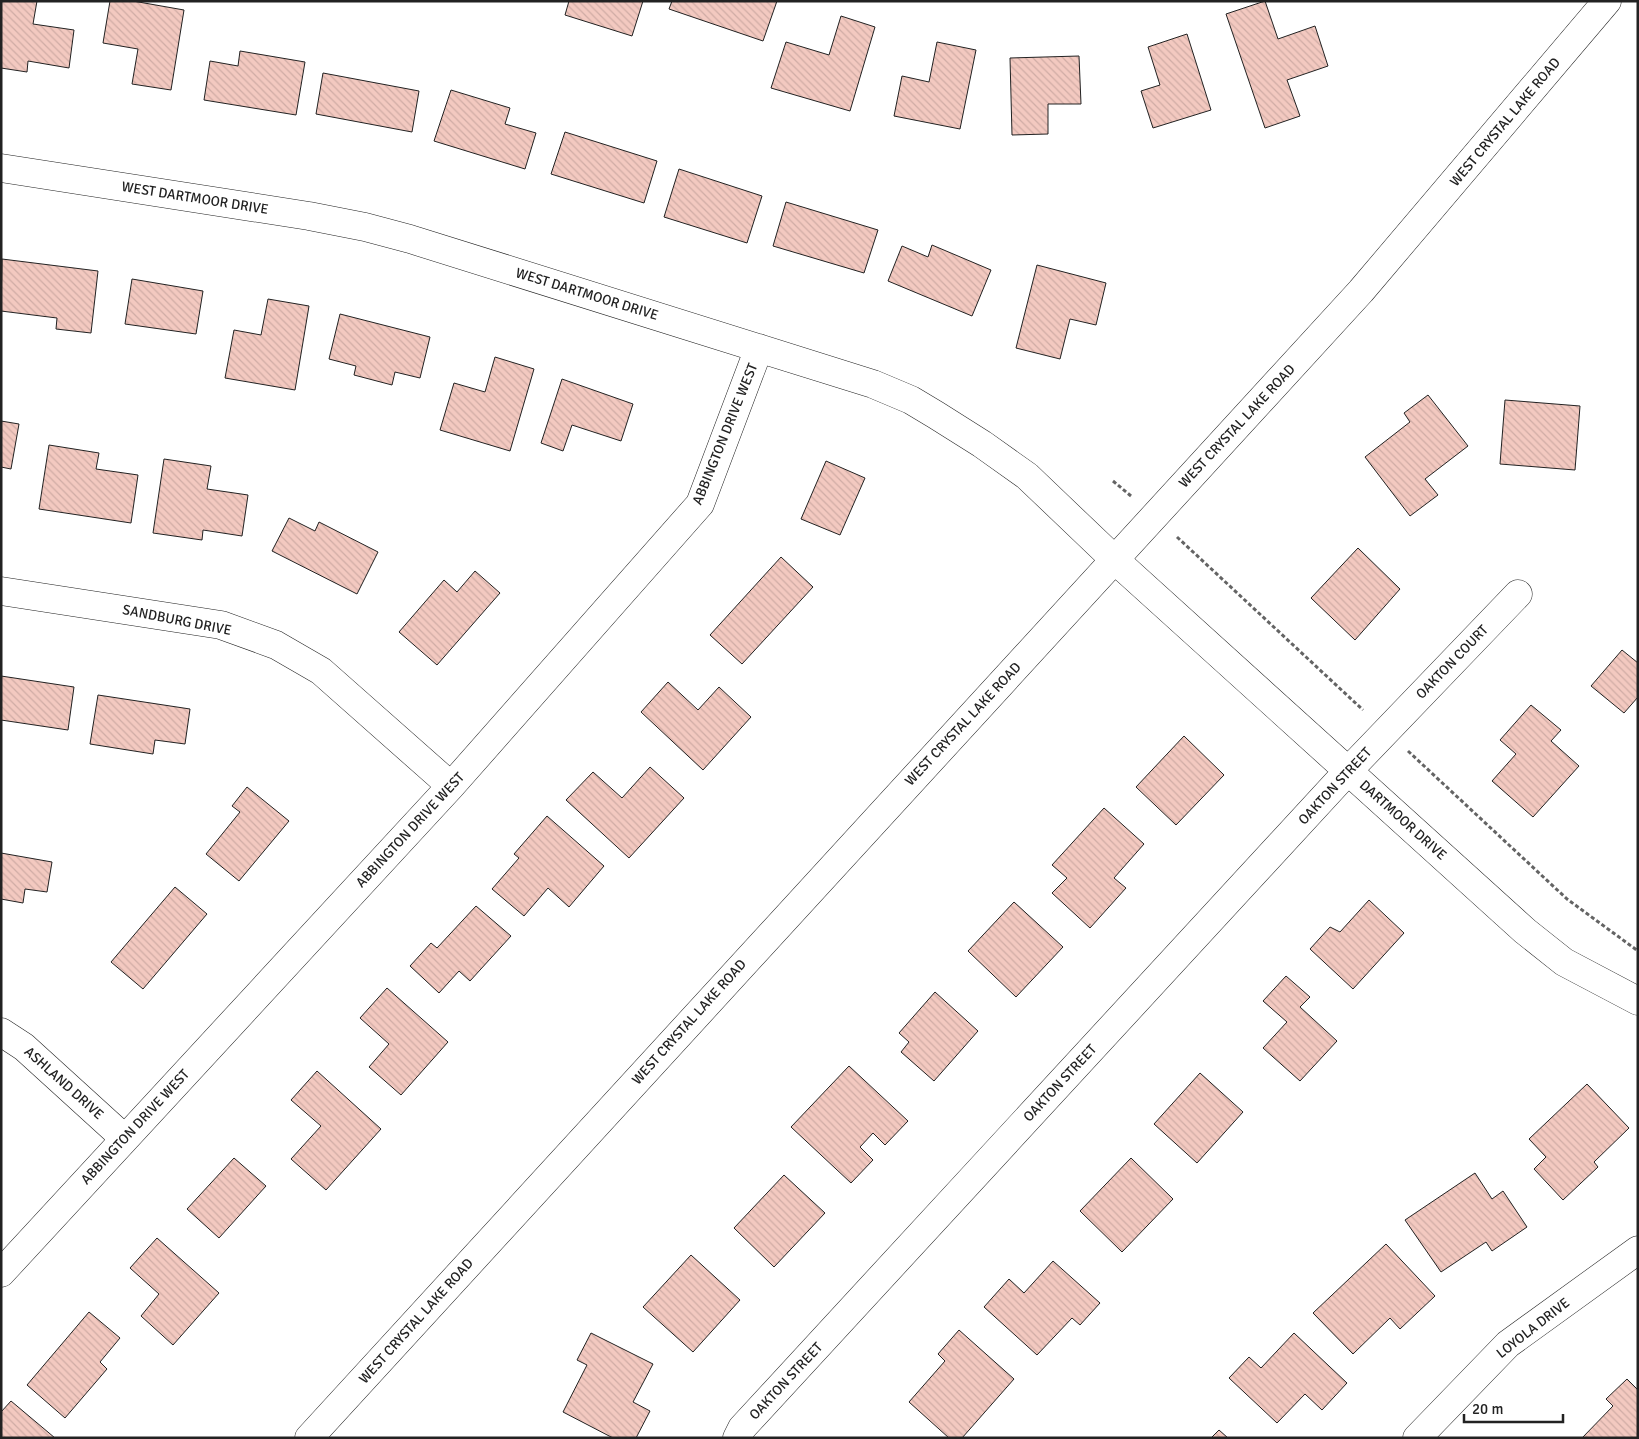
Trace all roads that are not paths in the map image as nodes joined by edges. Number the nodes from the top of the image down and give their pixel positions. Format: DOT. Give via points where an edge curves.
graph roads {
  1 [pos="1607,1"];
  2 [pos="1,168"];
  3 [pos="759,348"];
  4 [pos="1115,560"];
  5 [pos="1,591"];
  6 [pos="1518,594"];
  7 [pos="1386,731"];
  8 [pos="1348,771"];
  9 [pos="451,786"];
  10 [pos="1638,1001"];
  11 [pos="1,1032"];
  12 [pos="124,1138"];
  13 [pos="1638,1250"];
  14 [pos="1,1273"];
  15 [pos="309,1438"];
  16 [pos="737,1438"];
  17 [pos="1417,1438"];
  1 -- 4 [label="street, WEST CRYSTAL LAKE ROAD" via="1361,291"];
  2 -- 3 [label="street, WEST DARTMOOR DRIVE" via="365,227"];
  3 -- 4 [label="street, WEST DARTMOOR DRIVE" via="873,384 911,400 1026,476"];
  3 -- 9 [label="street, ABBINGTON DRIVE WEST" via="700,504"];
  4 -- 8 [label="street, DARTMOOR DRIVE"];
  4 -- 15 [label="street, WEST CRYSTAL LAKE ROAD"];
  5 -- 9 [label="street, SANDBURG DRIVE" via="221,625 276,645 320,672"];
  6 -- 7 [label="street, OAKTON COURT"];
  7 -- 8 [label="street, OAKTON STREET"];
  8 -- 10 [label="street, DARTMOOR DRIVE" via="1525,931 1564,962"];
  8 -- 16 [label="street, OAKTON STREET" via="742,1428"];
  9 -- 12 [label="street, ABBINGTON DRIVE WEST"];
  11 -- 12 [label="street, ASHLAND DRIVE" via="24,1047"];
  12 -- 14 [label="street, ABBINGTON DRIVE WEST"];
  13 -- 17 [label="street, LOYOLA DRIVE" via="1508,1344"];
}
